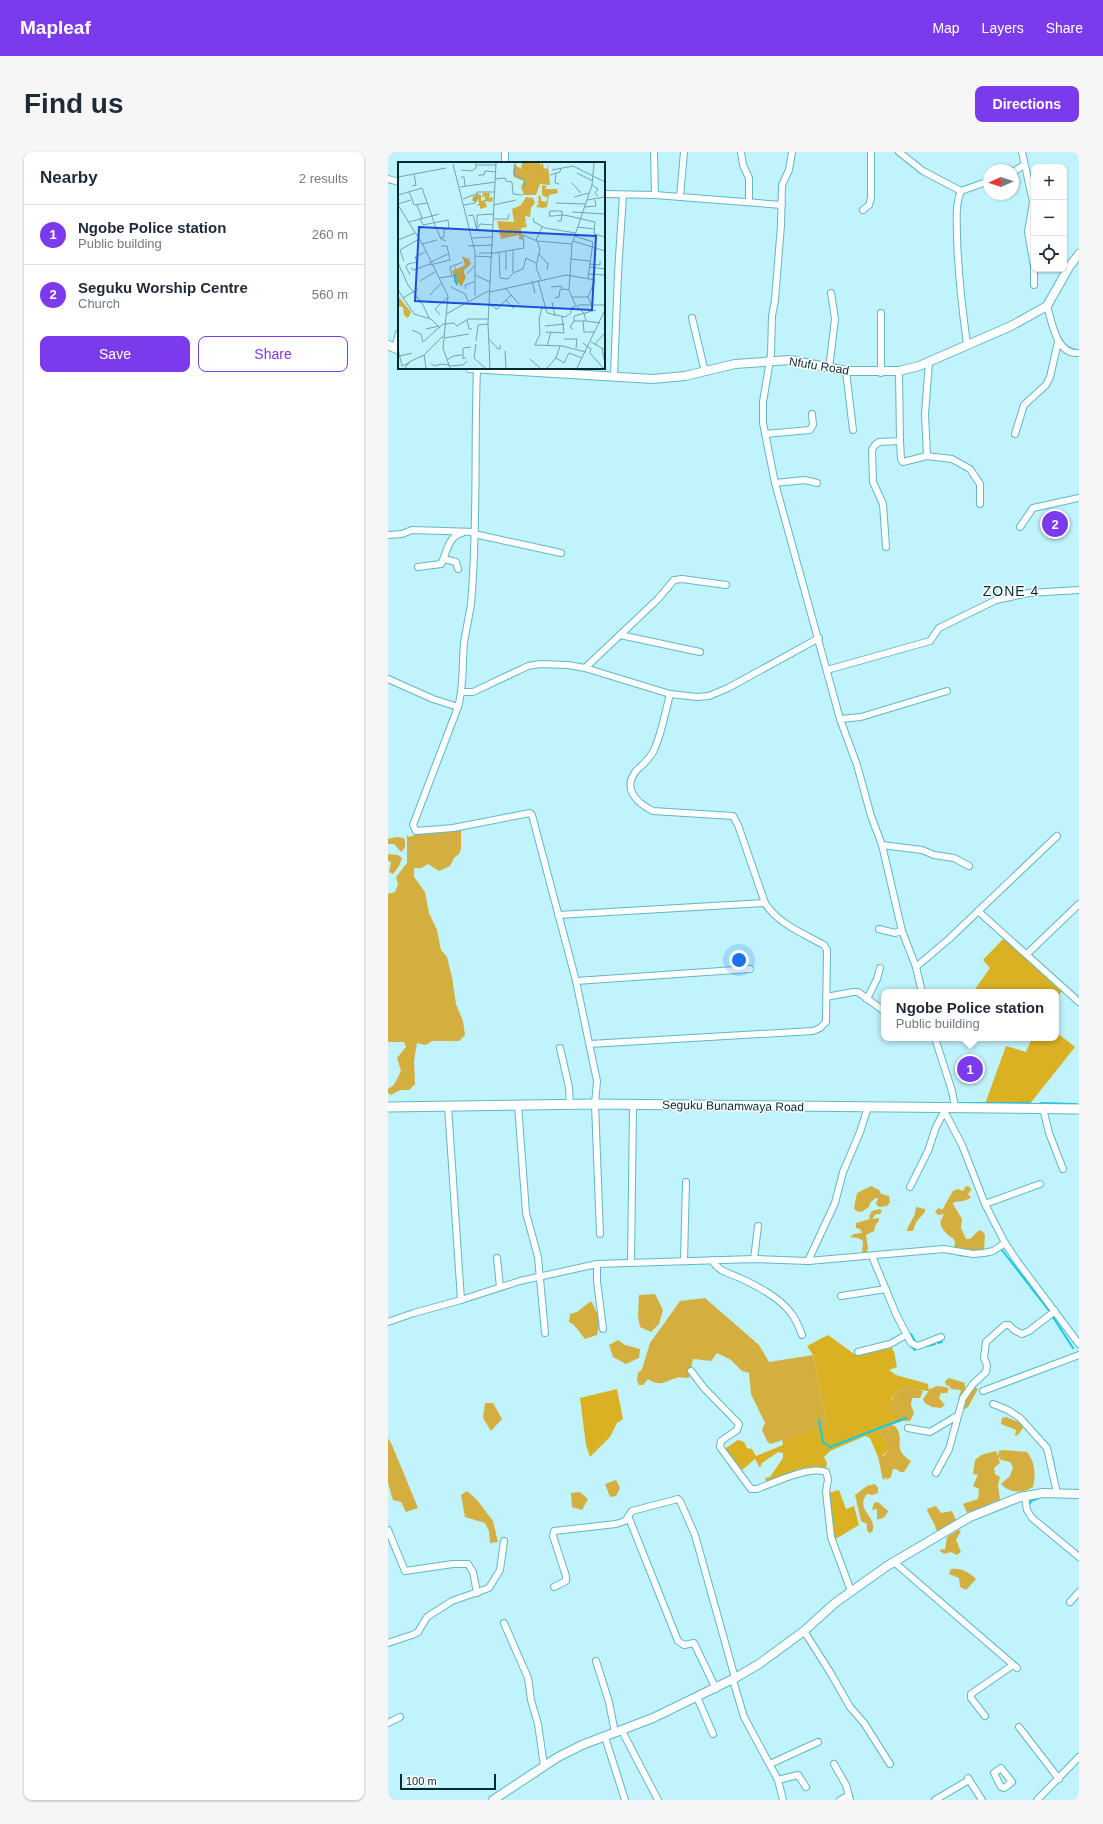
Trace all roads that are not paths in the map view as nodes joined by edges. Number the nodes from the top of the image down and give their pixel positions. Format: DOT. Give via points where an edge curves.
graph roads {
  1 [pos="654,152"];
  2 [pos="684,152"];
  3 [pos="741,152"];
  4 [pos="792,152"];
  5 [pos="871,152"];
  6 [pos="899,152"];
  7 [pos="1022,152"];
  8 [pos="1024,165"];
  9 [pos="1019,168"];
  10 [pos="388,180"];
  11 [pos="398,182"];
  12 [pos="983,183"];
  13 [pos="961,190"];
  14 [pos="605,194"];
  15 [pos="623,195"];
  16 [pos="655,195"];
  17 [pos="680,197"];
  18 [pos="749,202"];
  19 [pos="782,205"];
  20 [pos="863,210"];
  21 [pos="1031,249"];
  22 [pos="1079,254"];
  23 [pos="1034,272"];
  24 [pos="1034,285"];
  25 [pos="830,293"];
  26 [pos="1047,306"];
  27 [pos="881,313"];
  28 [pos="692,318"];
  29 [pos="398,336"];
  30 [pos="1058,342"];
  31 [pos="967,344"];
  32 [pos="394,348"];
  33 [pos="1079,353"];
  34 [pos="770,361"];
  35 [pos="929,362"];
  36 [pos="474,369"];
  37 [pos="830,369"];
  38 [pos="846,371"];
  39 [pos="899,371"];
  40 [pos="705,372"];
  41 [pos="881,372"];
  42 [pos="614,375"];
  43 [pos="812,414"];
  44 [pos="853,430"];
  45 [pos="765,434"];
  46 [pos="1015,434"];
  47 [pos="900,441"];
  48 [pos="926,456"];
  49 [pos="775,483"];
  50 [pos="817,483"];
  51 [pos="1079,498"];
  52 [pos="980,504"];
  53 [pos="1020,527"];
  54 [pos="472,533"];
  55 [pos="388,535"];
  56 [pos="886,547"];
  57 [pos="561,553"];
  58 [pos="444,559"];
  59 [pos="418,567"];
  60 [pos="458,569"];
  61 [pos="726,585"];
  62 [pos="1079,590"];
  63 [pos="620,635"];
  64 [pos="819,638"];
  65 [pos="700,652"];
  66 [pos="586,668"];
  67 [pos="827,670"];
  68 [pos="388,679"];
  69 [pos="946,691"];
  70 [pos="462,692"];
  71 [pos="670,694"];
  72 [pos="458,707"];
  73 [pos="840,719"];
  74 [pos="1056,836"];
  75 [pos="882,845"];
  76 [pos="969,866"];
  77 [pos="765,903"];
  78 [pos="1079,904"];
  79 [pos="978,911"];
  80 [pos="558,915"];
  81 [pos="879,929"];
  82 [pos="902,931"];
  83 [pos="1027,954"];
  84 [pos="916,967"];
  85 [pos="880,968"];
  86 [pos="750,969"];
  87 [pos="576,981"];
  88 [pos="921,989"];
  89 [pos="826,997"];
  90 [pos="1078,998"];
  91 [pos="867,999"];
  92 [pos="881,1009"];
  93 [pos="936,1041"];
  94 [pos="590,1044"];
  95 [pos="560,1048"];
  96 [pos="595,1104"];
  97 [pos="518,1105"];
  98 [pos="570,1105"];
  99 [pos="633,1105"];
  100 [pos="448,1106"];
  101 [pos="388,1107"];
  102 [pos="868,1107"];
  103 [pos="955,1107"];
  104 [pos="1043,1108"];
  105 [pos="1079,1109"];
  106 [pos="943,1110"];
  107 [pos="1063,1169"];
  108 [pos="686,1182"];
  109 [pos="1040,1184"];
  110 [pos="910,1187"];
  111 [pos="985,1204"];
  112 [pos="758,1226"];
  113 [pos="600,1234"];
  114 [pos="1005,1243"];
  115 [pos="872,1256"];
  116 [pos="497,1258"];
  117 [pos="754,1259"];
  118 [pos="712,1260"];
  119 [pos="684,1261"];
  120 [pos="808,1261"];
  121 [pos="631,1263"];
  122 [pos="597,1264"];
  123 [pos="540,1277"];
  124 [pos="500,1287"];
  125 [pos="886,1289"];
  126 [pos="841,1296"];
  127 [pos="461,1300"];
  128 [pos="1055,1310"];
  129 [pos="388,1322"];
  130 [pos="603,1329"];
  131 [pos="1079,1330"];
  132 [pos="545,1333"];
  133 [pos="1071,1333"];
  134 [pos="802,1335"];
  135 [pos="906,1335"];
  136 [pos="941,1337"];
  137 [pos="1079,1344"];
  138 [pos="858,1352"];
  139 [pos="1079,1355"];
  140 [pos="691,1371"];
  141 [pos="983,1391"];
  142 [pos="993,1404"];
  143 [pos="957,1416"];
  144 [pos="908,1428"];
  145 [pos="936,1473"];
  146 [pos="1057,1493"];
  147 [pos="1079,1494"];
  148 [pos="1025,1497"];
  149 [pos="628,1518"];
  150 [pos="388,1530"];
  151 [pos="504,1540"];
  152 [pos="1079,1558"];
  153 [pos="894,1562"];
  154 [pos="554,1587"];
  155 [pos="851,1591"];
  156 [pos="1079,1592"];
  157 [pos="477,1593"];
  158 [pos="1070,1602"];
  159 [pos="504,1623"];
  160 [pos="804,1631"];
  161 [pos="388,1643"];
  162 [pos="596,1661"];
  163 [pos="734,1679"];
  164 [pos="716,1689"];
  165 [pos="697,1697"];
  166 [pos="985,1716"];
  167 [pos="400,1717"];
  168 [pos="388,1723"];
  169 [pos="1019,1727"];
  170 [pos="619,1732"];
  171 [pos="713,1734"];
  172 [pos="605,1737"];
  173 [pos="818,1742"];
  174 [pos="1079,1757"];
  175 [pos="770,1764"];
  176 [pos="834,1764"];
  177 [pos="890,1764"];
  178 [pos="544,1766"];
  179 [pos="1059,1779"];
  180 [pos="778,1780"];
  181 [pos="806,1787"];
  182 [pos="499,1798"];
  183 [pos="850,1798"];
  184 [pos="625,1800"];
  185 [pos="658,1800"];
  186 [pos="783,1800"];
  187 [pos="840,1800"];
  188 [pos="935,1800"];
  189 [pos="982,1800"];
  190 [pos="1037,1800"];
  1 -- 16 [label="street"];
  2 -- 17 [label="street"];
  3 -- 18 [label="street" via="749,178"];
  4 -- 19 [label="street" via="789,170 782,184"];
  5 -- 20 [label="street" via="871,198 869,205"];
  6 -- 13 [label="street" via="923,171"];
  7 -- 8 [label="street"];
  8 -- 9 [label="street"];
  8 -- 21 [label="street" via="1033,202 1028,232"];
  10 -- 11 [label="street"];
  12 -- 13 [label="street"];
  13 -- 31 [label="street" via="956,209 958,269"];
  14 -- 15 [label="street"];
  15 -- 16 [label="street"];
  15 -- 42 [label="street"];
  16 -- 17 [label="street"];
  17 -- 18 [label="street"];
  18 -- 19 [label="street"];
  19 -- 34 [label="street"];
  22 -- 26 [label="street, Nfufu Road"];
  23 -- 24 [label="street"];
  25 -- 37 [label="street" via="834,319"];
  26 -- 30 [label="street"];
  26 -- 31 [label="street, Nfufu Road" via="1028,318"];
  27 -- 41 [label="street"];
  28 -- 40 [label="street"];
  29 -- 32 [label="street"];
  30 -- 33 [label="street" via="1071,352"];
  30 -- 46 [label="street" via="1050,377 1046,385 1024,405"];
  31 -- 35 [label="street, Nfufu Road"];
  34 -- 37 [label="street, Nfufu Road" via="790,360"];
  34 -- 40 [label="street, Nfufu Road" via="735,364"];
  34 -- 45 [label="street" via="763,409"];
  35 -- 39 [label="street, Nfufu Road"];
  35 -- 48 [label="street" via="925,414"];
  36 -- 42 [label="street, Nfufu Road"];
  36 -- 54 [label="street"];
  37 -- 38 [label="street, Nfufu Road"];
  38 -- 41 [label="street, Nfufu Road"];
  38 -- 44 [label="street"];
  39 -- 41 [label="street, Nfufu Road"];
  39 -- 47 [label="street"];
  40 -- 42 [label="street, Nfufu Road" via="666,378"];
  43 -- 45 [label="street" via="813,425 810,430"];
  45 -- 49 [label="street"];
  47 -- 48 [label="street" via="903,462"];
  47 -- 56 [label="street" via="879,442 872,450 872,478 883,504"];
  48 -- 52 [label="street" via="952,459 970,469 980,484"];
  49 -- 50 [label="street" via="805,480"];
  49 -- 64 [label="street"];
  51 -- 53 [label="street" via="1034,508"];
  54 -- 55 [label="street" via="412,530"];
  54 -- 57 [label="street"];
  54 -- 58 [label="street" via="457,534"];
  54 -- 70 [label="street" via="470,606 464,644"];
  58 -- 59 [label="street" via="441,564"];
  58 -- 60 [label="street" via="456,562"];
  61 -- 63 [label="street" via="674,580"];
  62 -- 67 [label="street" via="1029,593 996,600 938,628 930,641"];
  63 -- 65 [label="street"];
  63 -- 66 [label="street"];
  64 -- 67 [label="street"];
  64 -- 71 [label="street" via="719,693 697,697"];
  66 -- 70 [label="street" via="540,664 528,666 477,690"];
  66 -- 71 [label="street"];
  67 -- 73 [label="street"];
  68 -- 72 [label="street"];
  69 -- 73 [label="street" via="861,717"];
  70 -- 72 [label="street"];
  71 -- 77 [label="street" via="654,751 631,780 630,789 634,798 653,811 733,816"];
  72 -- 80 [label="street" via="414,829 416,832 454,828 531,813"];
  73 -- 75 [label="street"];
  74 -- 79 [label="street"];
  75 -- 76 [label="street" via="922,850 954,858"];
  75 -- 82 [label="street"];
  77 -- 80 [label="street"];
  77 -- 89 [label="street" via="774,914 824,945 828,956"];
  78 -- 83 [label="street"];
  79 -- 83 [label="street"];
  79 -- 84 [label="street"];
  80 -- 87 [label="street"];
  81 -- 82 [label="street" via="895,933"];
  82 -- 84 [label="street"];
  83 -- 90 [label="street"];
  84 -- 88 [label="street"];
  85 -- 91 [label="street"];
  86 -- 87 [label="street"];
  87 -- 94 [label="street"];
  89 -- 91 [label="street" via="858,992"];
  89 -- 94 [label="street" via="826,1022 813,1031"];
  91 -- 92 [label="street"];
  93 -- 103 [label="street"];
  94 -- 96 [label="street" via="597,1081"];
  95 -- 98 [label="street" via="569,1087"];
  96 -- 98 [label="main road, Seguku Bunamwaya Road"];
  96 -- 99 [label="main road, Seguku Bunamwaya Road"];
  96 -- 113 [label="street"];
  97 -- 98 [label="main road, Seguku Bunamwaya Road"];
  97 -- 100 [label="main road, Seguku Bunamwaya Road"];
  97 -- 123 [label="street" via="526,1213 538,1257"];
  99 -- 102 [label="main road, Seguku Bunamwaya Road"];
  99 -- 121 [label="street"];
  100 -- 101 [label="main road, Seguku Bunamwaya Road"];
  100 -- 127 [label="street"];
  102 -- 106 [label="main road, Seguku Bunamwaya Road"];
  102 -- 120 [label="street" via="843,1172 835,1203"];
  103 -- 104 [label="main road, Seguku Bunamwaya Road"];
  103 -- 106 [label="main road, Seguku Bunamwaya Road"];
  104 -- 105 [label="main road, Seguku Bunamwaya Road"];
  104 -- 107 [label="street" via="1049,1133"];
  106 -- 110 [label="street" via="928,1151"];
  106 -- 111 [label="street" via="962,1145"];
  108 -- 119 [label="street"];
  109 -- 111 [label="street"];
  111 -- 114 [label="street"];
  112 -- 117 [label="street"];
  114 -- 115 [label="street" via="993,1251 984,1253 973,1254 944,1249"];
  114 -- 128 [label="street"];
  115 -- 120 [label="street"];
  115 -- 125 [label="street"];
  116 -- 124 [label="street"];
  117 -- 118 [label="street"];
  117 -- 120 [label="street"];
  118 -- 119 [label="street"];
  118 -- 134 [label="street" via="723,1272 760,1288 787,1308"];
  119 -- 121 [label="street"];
  121 -- 122 [label="street"];
  122 -- 123 [label="street"];
  122 -- 130 [label="street"];
  123 -- 124 [label="street"];
  123 -- 132 [label="street"];
  124 -- 127 [label="street"];
  125 -- 126 [label="street"];
  125 -- 135 [label="street"];
  127 -- 129 [label="street"];
  128 -- 133 [label="street"];
  128 -- 143 [label="street" via="1029,1332 1022,1334 1005,1325 986,1342 986,1372 963,1398"];
  131 -- 133 [label="street"];
  133 -- 137 [label="street"];
  135 -- 136 [label="street" via="915,1346"];
  135 -- 138 [label="street" via="890,1344"];
  139 -- 141 [label="street"];
  140 -- 155 [label="street" via="739,1424 737,1430 721,1441 720,1447 751,1489 803,1472 826,1472 831,1537"];
  142 -- 146 [label="street" via="1020,1418 1047,1448"];
  143 -- 144 [label="street" via="930,1432"];
  143 -- 145 [label="street" via="949,1449"];
  146 -- 147 [label="street"];
  146 -- 148 [label="street"];
  148 -- 152 [label="street" via="1027,1510 1032,1518"];
  148 -- 153 [label="street" via="970,1517"];
  149 -- 154 [label="street" via="616,1524 554,1531 553,1536 566,1581"];
  149 -- 163 [label="street" via="632,1511 675,1499 680,1501 695,1535"];
  149 -- 164 [label="street" via="678,1641 684,1645 694,1643"];
  150 -- 157 [label="street" via="405,1571 468,1564 473,1572"];
  151 -- 157 [label="street" via="500,1570 489,1588"];
  153 -- 155 [label="street"];
  153 -- 166 [label="street" via="1015,1667 971,1694 971,1698"];
  155 -- 160 [label="street"];
  156 -- 158 [label="street"];
  157 -- 161 [label="street" via="452,1601 427,1617 418,1632"];
  159 -- 178 [label="street" via="528,1678"];
  160 -- 163 [label="street"];
  160 -- 177 [label="street" via="850,1707 864,1723"];
  162 -- 170 [label="street"];
  163 -- 164 [label="street"];
  163 -- 175 [label="street" via="744,1717"];
  164 -- 165 [label="street"];
  165 -- 170 [label="street"];
  165 -- 171 [label="street"];
  167 -- 168 [label="street"];
  169 -- 179 [label="street"];
  170 -- 172 [label="street"];
  170 -- 185 [label="street"];
  172 -- 178 [label="street" via="582,1745"];
  172 -- 184 [label="street"];
  173 -- 175 [label="street"];
  174 -- 179 [label="street"];
  175 -- 180 [label="street"];
  176 -- 183 [label="street"];
  178 -- 182 [label="street"];
  179 -- 190 [label="street"];
  180 -- 181 [label="street" via="798,1774"];
  180 -- 186 [label="street"];
  183 -- 187 [label="street"];
  188 -- 189 [label="street" via="968,1779"];
}
